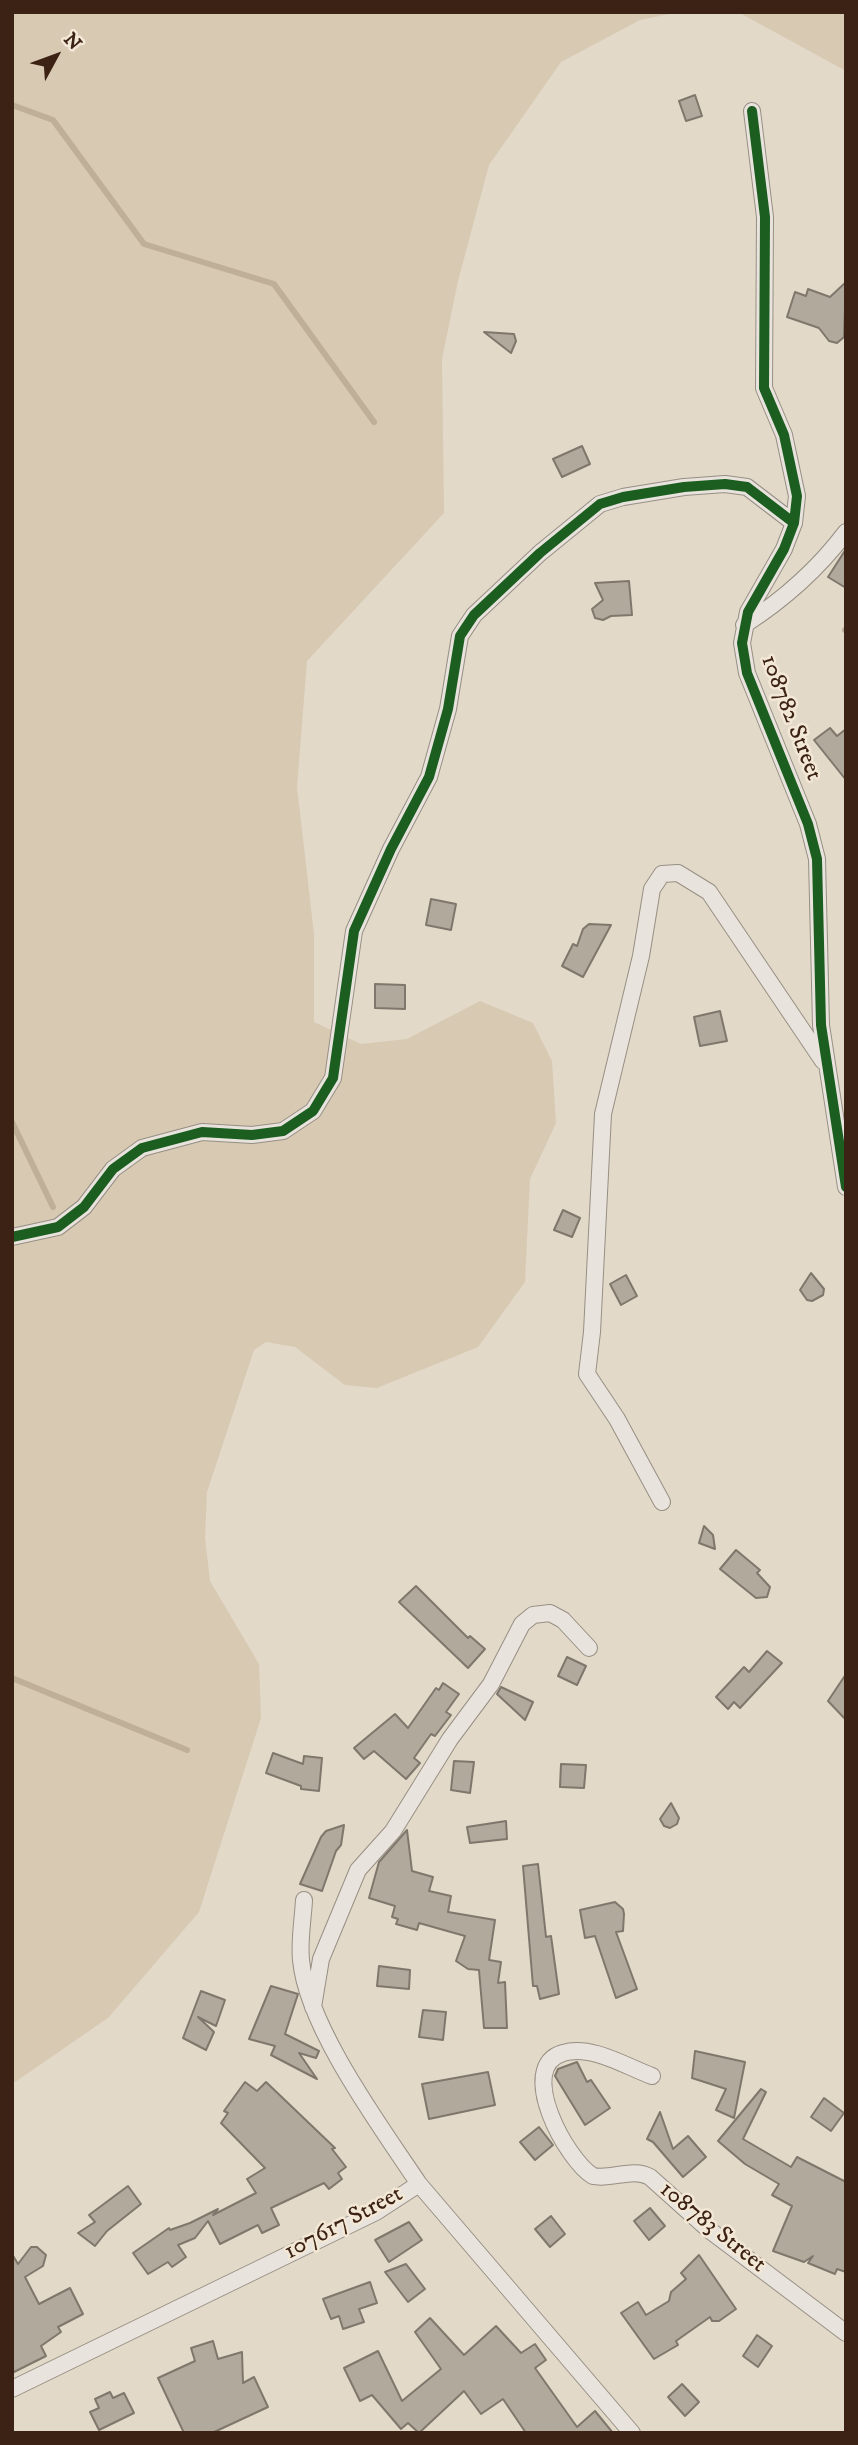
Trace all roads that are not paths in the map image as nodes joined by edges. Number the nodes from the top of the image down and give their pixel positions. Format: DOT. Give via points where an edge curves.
graph roads {
  1 [pos="752,111"];
  2 [pos="794,523"];
  3 [pos="846,531"];
  4 [pos="744,625"];
  5 [pos="826,1066"];
  6 [pos="846,1187"];
  7 [pos="12,1237"];
  8 [pos="662,1502"];
  9 [pos="589,1648"];
  10 [pos="304,1900"];
  11 [pos="313,2007"];
  12 [pos="652,2076"];
  13 [pos="419,2184"];
  14 [pos="846,2333"];
  15 [pos="12,2389"];
  16 [pos="632,2433"];
  1 -- 2 [label="street, 108782 Street" via="765,217 764,388 794,473"];
  2 -- 4 [label="street, 108782 Street" via="775,570"];
  2 -- 7 [label="street" via="747,487 684,487 600,504 540,553 474,615 460,636 448,709 429,777 354,931 333,1077 313,1111 283,1131 252,1135 202,1132 142,1148 113,1169 85,1207 58,1227"];
  3 -- 4 [label="street" via="773,606"];
  4 -- 5 [label="street, 108782 Street" via="747,673 808,824 817,859"];
  5 -- 6 [label="street, 108782 Street"];
  5 -- 8 [label="street" via="709,892 678,873 662,874 652,889 641,956 603,1114 592,1332 586,1364 591,1383 617,1419"];
  9 -- 11 [label="street" via="550,1613 533,1615 522,1624 491,1684 430,1769 393,1831 358,1870 321,1959"];
  10 -- 11 [label="street" via="301,1960"];
  11 -- 13 [label="street" via="356,2090"];
  12 -- 14 [label="street, 108783 Street" via="595,2053 566,2051 554,2058 546,2072 544,2099 570,2152 593,2176 638,2172 650,2177 708,2229"];
  13 -- 15 [label="street, 107617 Street" via="376,2212"];
  13 -- 16 [label="street, 107617 Street"];
}
